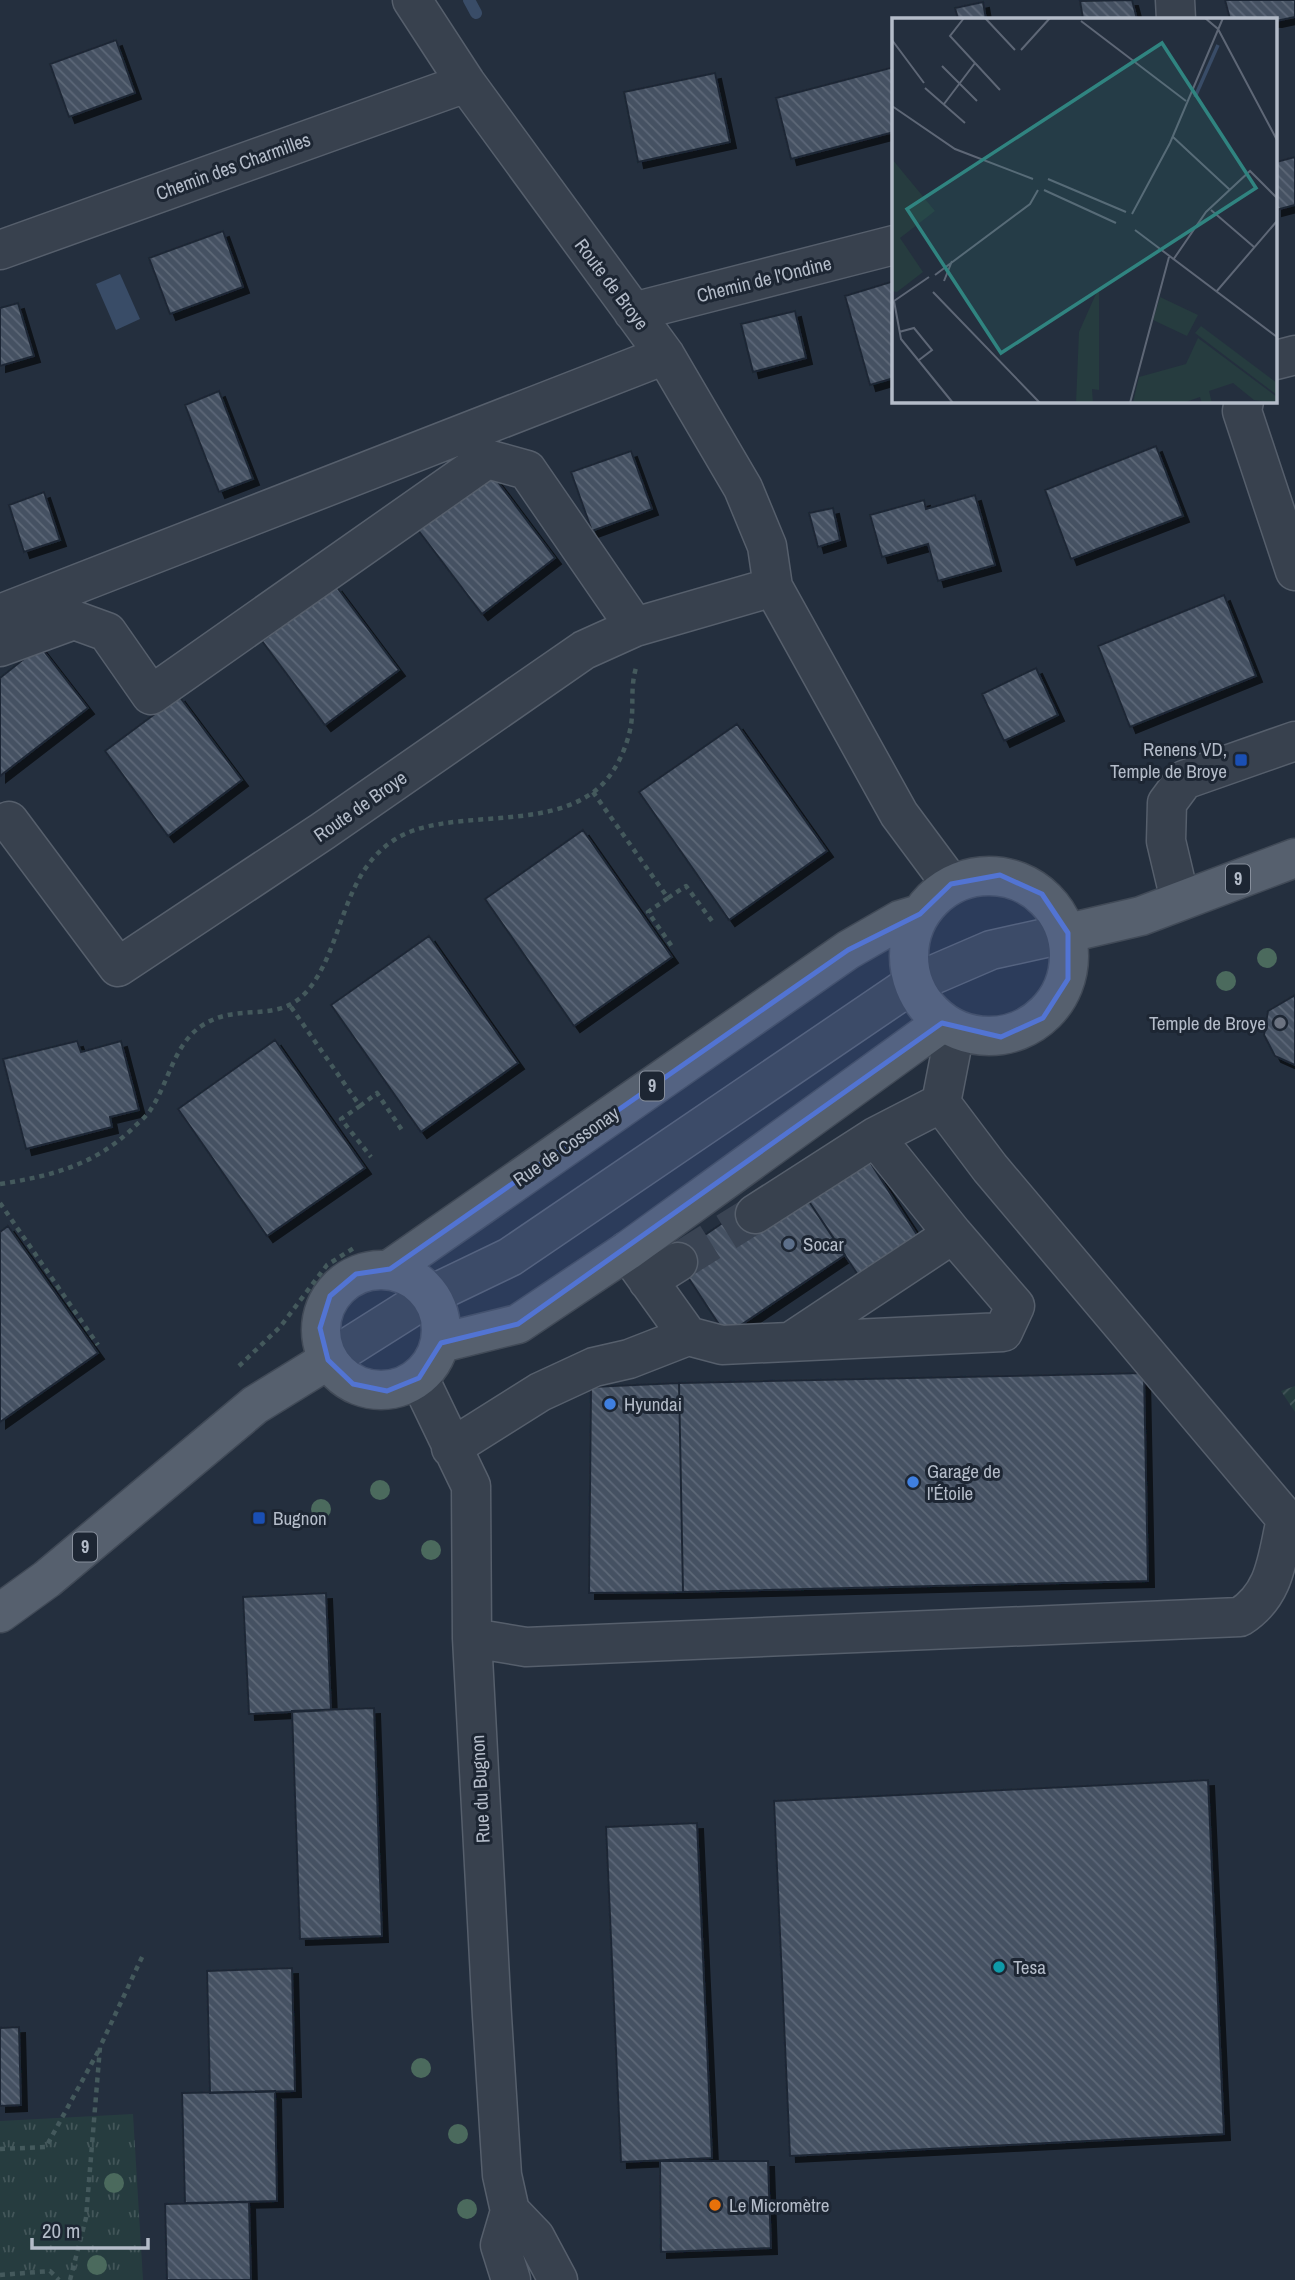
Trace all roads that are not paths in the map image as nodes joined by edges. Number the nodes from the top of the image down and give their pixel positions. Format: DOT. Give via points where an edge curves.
graph roads {
  1 [pos="412,0"];
  2 [pos="1174,0"];
  3 [pos="1176,18"];
  4 [pos="466,83"];
  5 [pos="892,247"];
  6 [pos="0,250"];
  7 [pos="633,312"];
  8 [pos="665,355"];
  9 [pos="1295,355"];
  10 [pos="1278,359"];
  11 [pos="1244,402"];
  12 [pos="1295,571"];
  13 [pos="774,587"];
  14 [pos="0,614"];
  15 [pos="636,645"];
  16 [pos="0,647"];
  17 [pos="1295,741"];
  18 [pos="9,821"];
  19 [pos="1295,858"];
  20 [pos="951,884"];
  21 [pos="1180,900"];
  22 [pos="920,914"];
  23 [pos="1068,933"];
  24 [pos="912,984"];
  25 [pos="948,1027"];
  26 [pos="941,1103"];
  27 [pos="875,1137"];
  28 [pos="755,1214"];
  29 [pos="953,1234"];
  30 [pos="627,1251"];
  31 [pos="390,1269"];
  32 [pos="431,1295"];
  33 [pos="688,1336"];
  34 [pos="790,1342"];
  35 [pos="441,1343"];
  36 [pos="327,1360"];
  37 [pos="419,1378"];
  38 [pos="451,1448"];
  39 [pos="0,1613"];
  40 [pos="472,1638"];
  41 [pos="510,2211"];
  42 [pos="511,2280"];
  43 [pos="558,2280"];
  1 -- 4 [label="street, Route de Broye"];
  2 -- 3 [label="street"];
  4 -- 6 [label="street, Chemin des Charmilles"];
  4 -- 7 [label="street, Route de Broye"];
  5 -- 7 [label="street, Chemin de l'Ondine"];
  7 -- 8 [label="street, Route de Broye"];
  8 -- 13 [label="street, Route de Broye" via="743,488 767,546"];
  8 -- 14 [label="street"];
  9 -- 10 [label="street"];
  11 -- 12 [label="street" via="1242,411"];
  13 -- 15 [label="street, Route de Broye"];
  13 -- 20 [label="street, Route de Broye" via="899,814"];
  15 -- 16 [label="street" via="527,470 487,459 151,695 107,632 74,620"];
  15 -- 18 [label="street, Route de Broye" via="584,650 118,967"];
  17 -- 21 [label="street" via="1184,780 1167,803 1166,841"];
  19 -- 21 [label="main road, 9"];
  20 -- 22 [label="main road, 9"];
  20 -- 23 [label="main road" via="1000,875 1042,894"];
  21 -- 23 [label="main road, 9" via="1141,916"];
  22 -- 24 [label="main road, 9" via="908,948"];
  22 -- 31 [label="main road, Rue de Cossonay / 9" via="900,920 848,950"];
  23 -- 24 [label="street" via="991,950"];
  23 -- 25 [label="main road" via="1068,979 1043,1018 1001,1037"];
  24 -- 25 [label="main road"];
  24 -- 32 [label="street" via="517,1252"];
  25 -- 26 [label="street"];
  25 -- 30 [label="main road"];
  26 -- 27 [label="street"];
  26 -- 40 [label="street" via="990,1168 1286,1519 1271,1581 1258,1605 1240,1617 526,1647"];
  27 -- 28 [label="street"];
  27 -- 29 [label="street"];
  29 -- 34 [label="street"];
  29 -- 34 [label="street" via="1014,1306 1003,1332"];
  30 -- 33 [label="street" via="663,1272"];
  30 -- 35 [label="main road" via="518,1324"];
  31 -- 32 [label="main road" via="413,1278"];
  31 -- 36 [label="main road, Rue de Cossonay / 9" via="356,1274 330,1296 320,1328"];
  32 -- 35 [label="main road" via="441,1318"];
  32 -- 36 [label="street"];
  33 -- 34 [label="street" via="722,1345"];
  33 -- 38 [label="street" via="594,1367 540,1392"];
  35 -- 37 [label="main road"];
  36 -- 37 [label="main road" via="353,1384 387,1391"];
  36 -- 39 [label="main road, 9" via="255,1405"];
  37 -- 38 [label="street, Rue du Bugnon"];
  38 -- 40 [label="street, Rue du Bugnon" via="471,1486"];
  40 -- 41 [label="street, Rue du Bugnon" via="494,2056 502,2175"];
  41 -- 42 [label="street, Rue du Bugnon" via="500,2245"];
  41 -- 43 [label="street" via="535,2237"];
}
